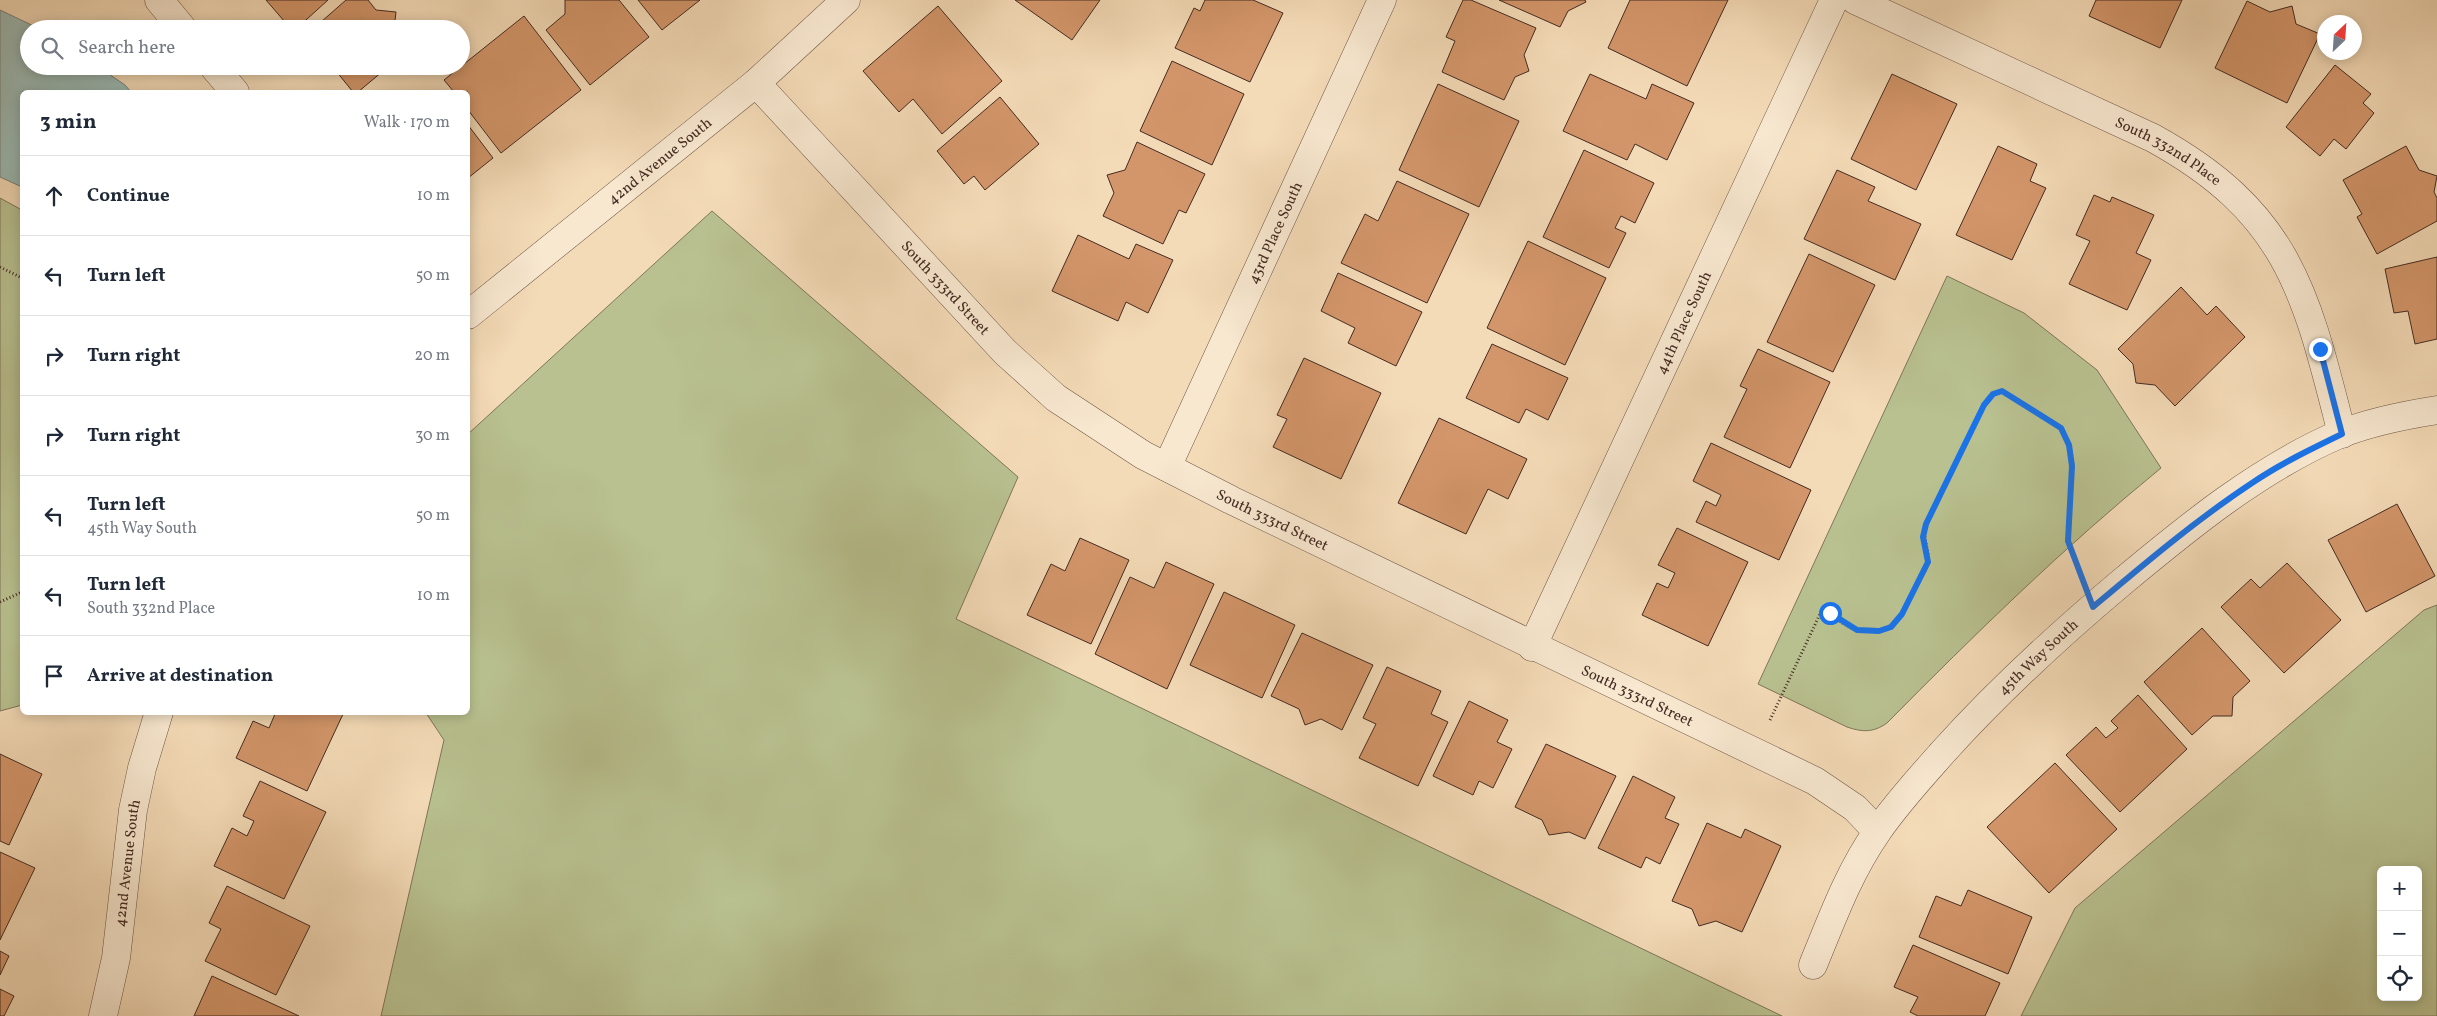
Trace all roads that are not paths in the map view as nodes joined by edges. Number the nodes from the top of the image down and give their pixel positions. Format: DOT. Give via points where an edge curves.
graph roads {
  1 [pos="159,0"];
  2 [pos="846,0"];
  3 [pos="1382,0"];
  4 [pos="1834,0"];
  5 [pos="1855,0"];
  6 [pos="176,20"];
  7 [pos="221,75"];
  8 [pos="756,83"];
  9 [pos="233,90"];
  10 [pos="470,313"];
  11 [pos="2437,410"];
  12 [pos="2342,434"];
  13 [pos="1167,467"];
  14 [pos="1532,647"];
  15 [pos="158,715"];
  16 [pos="1877,831"];
  17 [pos="1813,965"];
  18 [pos="103,1016"];
  1 -- 6 [label="street"];
  2 -- 8 [label="street, 42nd Avenue South"];
  3 -- 13 [label="street, 43rd Place South"];
  4 -- 14 [label="street, 44th Place South"];
  5 -- 12 [label="street, South 332nd Place" via="2153,138 2218,180 2262,224 2290,267 2320,349"];
  7 -- 9 [label="street"];
  8 -- 10 [label="street, 42nd Avenue South"];
  8 -- 13 [label="street, South 333rd Street" via="1030,376 1081,416"];
  11 -- 12 [label="street, 45th Way South"];
  12 -- 16 [label="street, 45th Way South" via="2253,482 2164,548 2093,607 1975,717"];
  13 -- 14 [label="street, South 333rd Street"];
  14 -- 16 [label="street, South 333rd Street" via="1815,781 1837,794 1868,819"];
  15 -- 18 [label="street, 42nd Avenue South" via="133,810 116,958"];
  16 -- 17 [label="street, 45th Way South" via="1847,881"];
}
